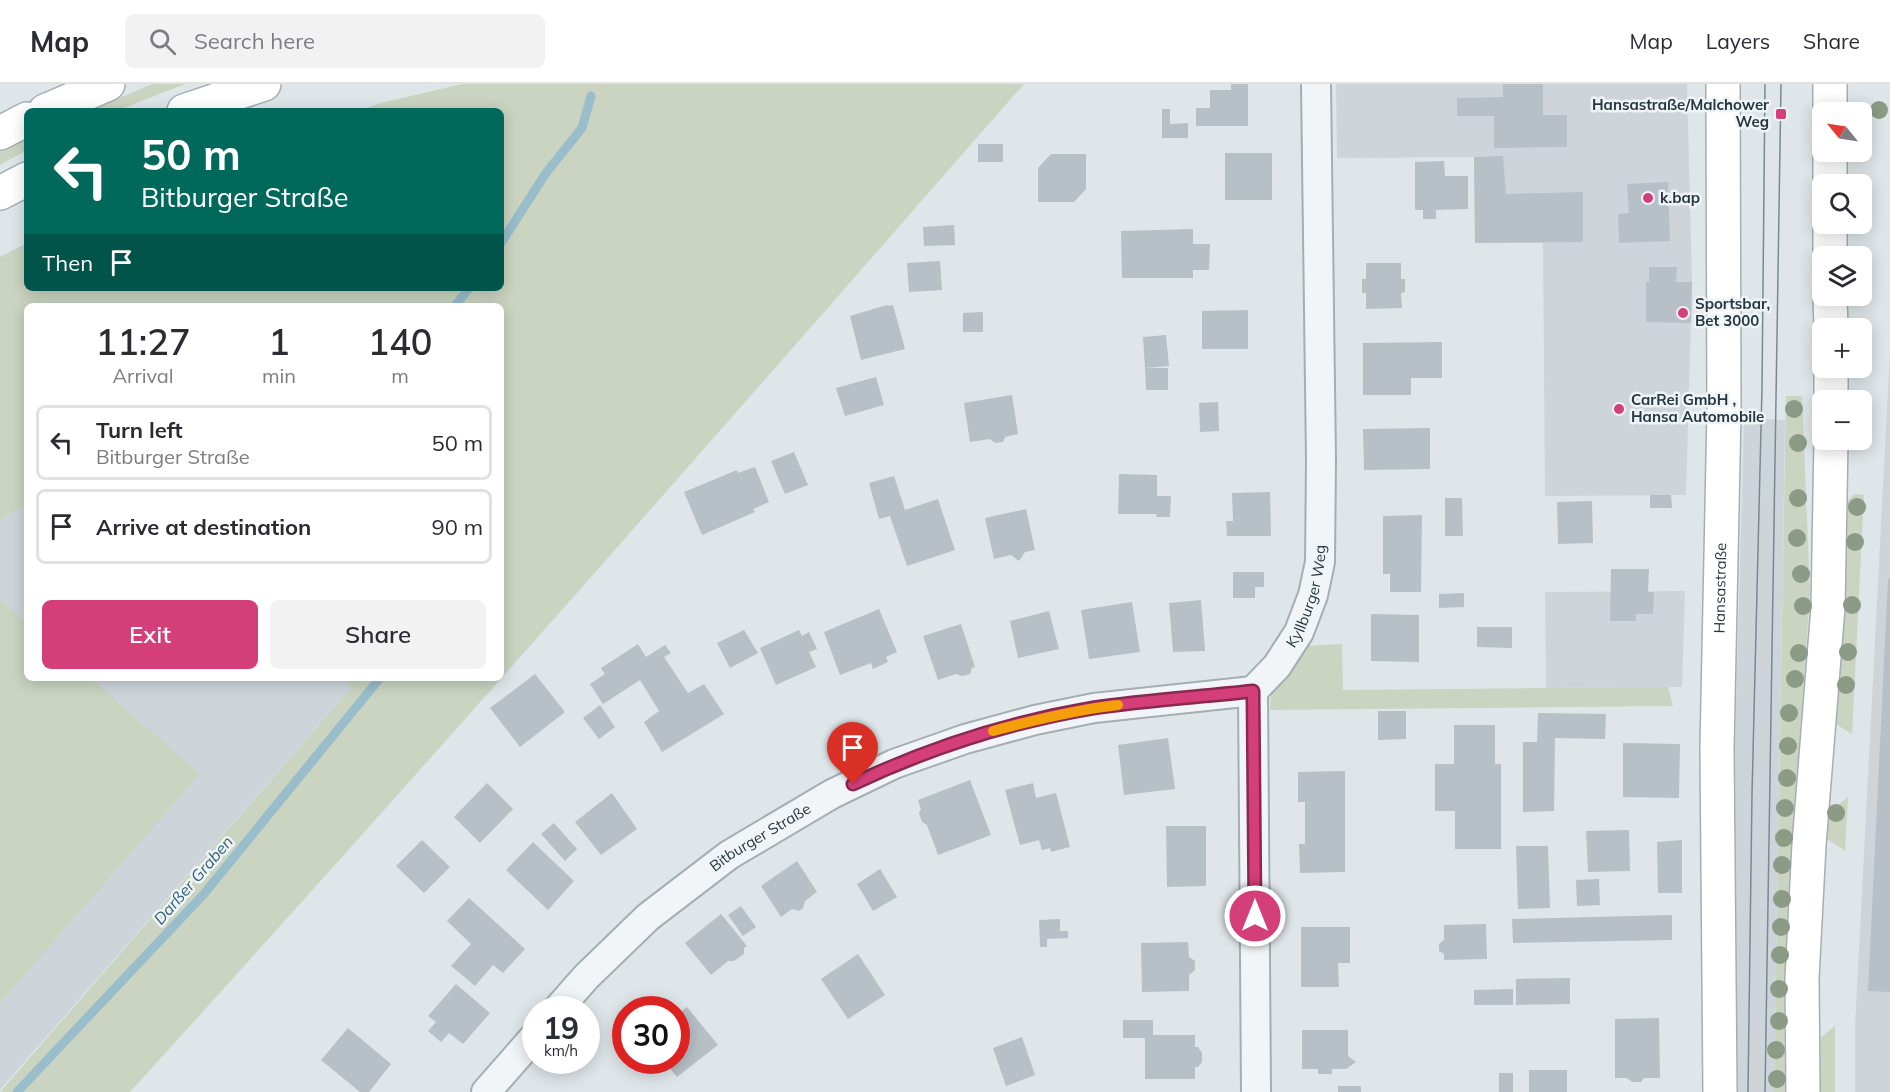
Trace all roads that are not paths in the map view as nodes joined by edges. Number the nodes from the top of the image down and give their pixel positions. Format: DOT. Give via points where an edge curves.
graph roads {
  1 [pos="108,84"];
  2 [pos="264,84"];
  3 [pos="1316,84"];
  4 [pos="1723,84"];
  5 [pos="1830,84"];
  6 [pos="1830,102"];
  7 [pos="52,108"];
  8 [pos="193,108"];
  9 [pos="24,121"];
  10 [pos="0,133"];
  11 [pos="24,181"];
  12 [pos="0,194"];
  13 [pos="1831,450"];
  14 [pos="1253,691"];
  15 [pos="570,996"];
  16 [pos="522,1051"];
  17 [pos="486,1092"];
  18 [pos="1256,1092"];
  19 [pos="1720,1092"];
  20 [pos="1803,1092"];
  1 -- 7 [label="main road"];
  2 -- 8 [label="main road"];
  3 -- 14 [label="street, Kyllburger Weg" via="1320,562 1299,632 1277,666"];
  4 -- 19 [label="main road, Hansastraße" via="1724,412 1717,748"];
  5 -- 6 [label="main road"];
  9 -- 10 [label="main road"];
  11 -- 12 [label="main road"];
  13 -- 20 [label="main road" via="1828,607 1803,945"];
  14 -- 15 [label="street, Bitburger Straße" via="1094,708 965,739 894,764 832,794 729,855 648,917"];
  14 -- 18 [label="street"];
  16 -- 17 [label="street"];
}
